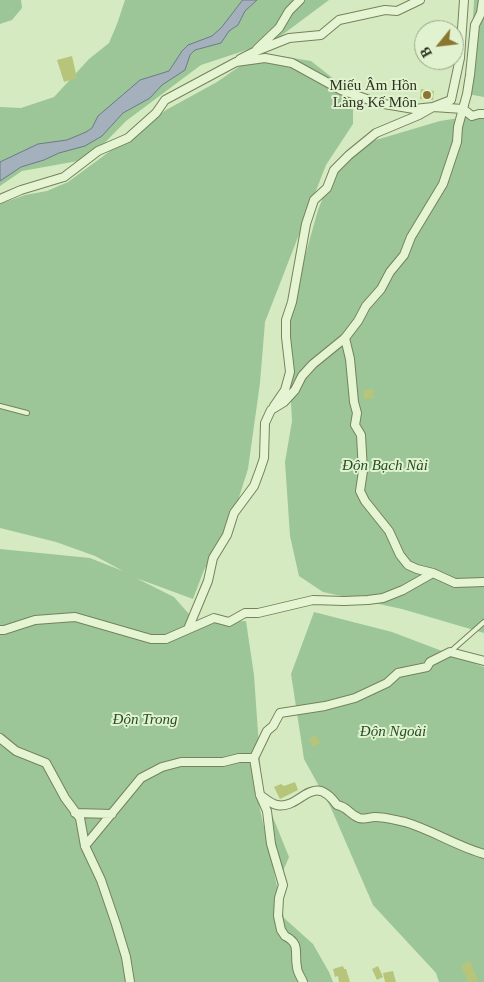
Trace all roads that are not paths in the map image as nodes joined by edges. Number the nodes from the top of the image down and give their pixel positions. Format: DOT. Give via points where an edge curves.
graph roads {
  1 [pos="300,0"];
  2 [pos="420,0"];
  3 [pos="464,0"];
  4 [pos="483,0"];
  5 [pos="254,52"];
  6 [pos="236,62"];
  7 [pos="433,107"];
  8 [pos="463,109"];
  9 [pos="484,114"];
  10 [pos="0,199"];
  11 [pos="345,338"];
  12 [pos="0,406"];
  13 [pos="271,410"];
  14 [pos="27,413"];
  15 [pos="433,573"];
  16 [pos="484,582"];
  17 [pos="484,622"];
  18 [pos="188,629"];
  19 [pos="0,630"];
  20 [pos="450,652"];
  21 [pos="484,662"];
  22 [pos="0,738"];
  23 [pos="254,758"];
  24 [pos="260,795"];
  25 [pos="75,813"];
  26 [pos="112,814"];
  27 [pos="85,846"];
  28 [pos="484,854"];
  29 [pos="130,982"];
  30 [pos="303,982"];
  1 -- 5 [label="street"];
  2 -- 5 [label="street" via="397,10 339,20 321,35 289,38"];
  3 -- 7 [label="street" via="460,58 451,100"];
  4 -- 8 [label="street" via="475,25"];
  5 -- 6 [label="street"];
  6 -- 7 [label="street" via="265,58 284,60 341,90 378,103 414,110"];
  6 -- 10 [label="street" via="165,100 156,114 128,138 98,151 64,177"];
  7 -- 8 [label="street"];
  7 -- 13 [label="street" via="376,133 334,170 327,188 314,200 286,320 290,372 285,390"];
  8 -- 9 [label="street" via="472,116"];
  8 -- 11 [label="street" via="457,142 438,193 411,237 404,255"];
  11 -- 13 [label="street" via="313,364 295,390"];
  11 -- 15 [label="street" via="357,413 355,425 360,435 360,491 389,530 408,565"];
  12 -- 14 [label="lane"];
  13 -- 18 [label="street" via="265,423 264,458 254,486 234,514 227,535 213,558 208,581"];
  15 -- 16 [label="street" via="455,583"];
  15 -- 18 [label="street" via="383,598 344,602 313,600 245,613 229,622 214,618"];
  17 -- 20 [label="lane"];
  18 -- 19 [label="street" via="166,639 151,639 75,617 35,620"];
  20 -- 21 [label="street"];
  20 -- 23 [label="street" via="430,662 427,667 398,673 387,683 355,698 280,714 267,730"];
  22 -- 25 [label="street" via="16,750 46,762"];
  23 -- 24 [label="street"];
  23 -- 26 [label="street" via="162,766 141,778"];
  24 -- 28 [label="street" via="277,805 284,805 309,792 322,791 337,804 345,806 352,815 408,823"];
  24 -- 30 [label="street" via="267,811 283,885 279,922 285,936 296,947 297,968"];
  25 -- 26 [label="street"];
  25 -- 27 [label="street" via="80,818"];
  26 -- 27 [label="street"];
  27 -- 29 [label="street" via="116,924"];
}
